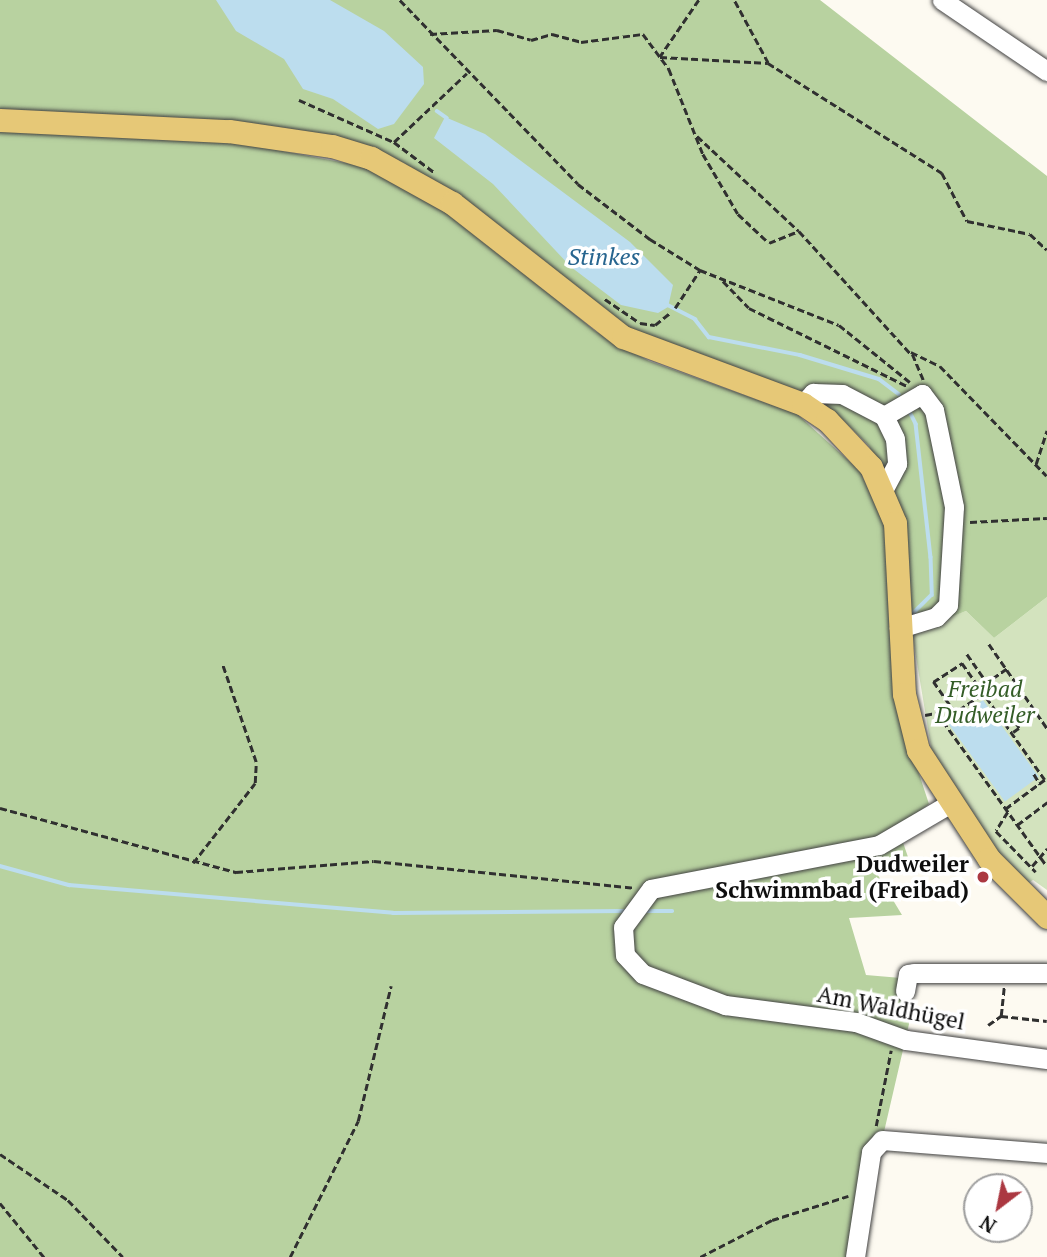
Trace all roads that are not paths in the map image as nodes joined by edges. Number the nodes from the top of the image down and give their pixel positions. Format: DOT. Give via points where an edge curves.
graph roads {
  1 [pos="942,0"];
  2 [pos="1047,71"];
  3 [pos="0,120"];
  4 [pos="803,404"];
  5 [pos="884,416"];
  6 [pos="883,490"];
  7 [pos="899,628"];
  8 [pos="949,804"];
  9 [pos="1047,917"];
  10 [pos="1047,973"];
  11 [pos="905,995"];
  12 [pos="1047,1059"];
  13 [pos="1047,1153"];
  14 [pos="855,1257"];
  1 -- 2 [label="street"];
  3 -- 4 [label="main road" via="229,131 332,146 371,159 452,203 623,337"];
  4 -- 5 [label="street" via="813,393 834,393"];
  4 -- 6 [label="main road" via="858,450"];
  5 -- 6 [label="street" via="895,439 897,464"];
  5 -- 7 [label="street" via="922,394 944,442 954,517 948,605 936,617"];
  6 -- 7 [label="main road" via="900,551"];
  7 -- 8 [label="main road" via="912,732"];
  8 -- 9 [label="main road" via="1005,880"];
  8 -- 12 [label="street, Am Waldhügel" via="879,845 651,889 631,912 621,940 625,955 643,974 747,1010"];
  10 -- 11 [label="street" via="914,973 908,974"];
  13 -- 14 [label="street" via="887,1138 872,1148 869,1190"];
}
